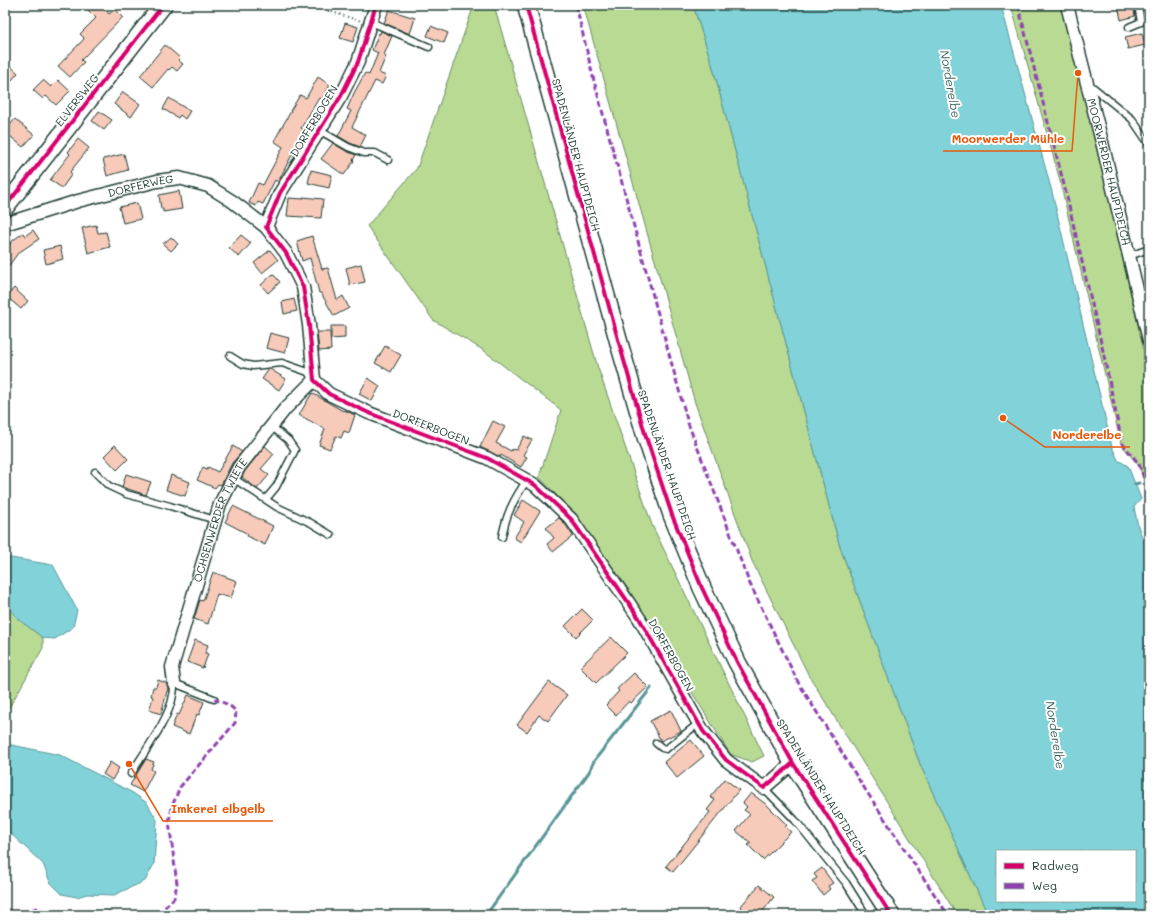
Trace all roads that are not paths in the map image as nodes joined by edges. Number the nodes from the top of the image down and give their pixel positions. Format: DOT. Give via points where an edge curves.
graph roads {
  1 [pos="163,5"];
  2 [pos="376,5"];
  3 [pos="526,5"];
  4 [pos="1067,5"];
  5 [pos="1138,5"];
  6 [pos="371,23"];
  7 [pos="1129,27"];
  8 [pos="429,47"];
  9 [pos="1087,82"];
  10 [pos="319,130"];
  11 [pos="1149,144"];
  12 [pos="388,160"];
  13 [pos="5,207"];
  14 [pos="5,224"];
  15 [pos="266,227"];
  16 [pos="1149,249"];
  17 [pos="1129,256"];
  18 [pos="1149,340"];
  19 [pos="230,356"];
  20 [pos="314,380"];
  21 [pos="271,426"];
  22 [pos="95,472"];
  23 [pos="233,478"];
  24 [pos="527,480"];
  25 [pos="266,499"];
  26 [pos="215,520"];
  27 [pos="331,534"];
  28 [pos="502,537"];
  29 [pos="174,683"];
  30 [pos="214,699"];
  31 [pos="698,723"];
  32 [pos="656,743"];
  33 [pos="793,763"];
  34 [pos="131,774"];
  35 [pos="764,788"];
  36 [pos="861,906"];
  37 [pos="859,915"];
  38 [pos="866,915"];
  39 [pos="891,915"];
  1 -- 13 [label="street, ELVERSWEG"];
  2 -- 6 [label="street, DORFERBOGEN"];
  3 -- 33 [label="street, SPADENLÄNDER HAUPTDEICH" via="621,350 672,515 702,588 737,662"];
  4 -- 9 [label="street, MOORWERDER HAUPTDEICH"];
  5 -- 7 [label="lane" via="1141,22"];
  6 -- 8 [label="lane"];
  6 -- 10 [label="street, DORFERBOGEN" via="358,62"];
  9 -- 11 [label="lane" via="1132,119"];
  9 -- 17 [label="street, MOORWERDER HAUPTDEICH"];
  10 -- 12 [label="lane" via="348,147 364,153 375,153"];
  10 -- 15 [label="street, DORFERBOGEN" via="280,193"];
  14 -- 15 [label="street, DORFERWEG" via="78,201 179,178 208,186"];
  15 -- 20 [label="street" via="286,253 303,287"];
  16 -- 17 [label="lane"];
  17 -- 18 [label="street, MOORWERDER HAUPTDEICH"];
  19 -- 20 [label="lane" via="242,364 253,366 282,363 308,372"];
  20 -- 21 [label="street, OCHSENWERDER TWIETE" via="285,408"];
  20 -- 24 [label="street, DORFERBOGEN" via="330,394 369,413 487,458"];
  21 -- 23 [label="street, OCHSENWERDER TWIETE"];
  21 -- 25 [label="lane" via="288,440 295,450 276,487"];
  22 -- 26 [label="lane" via="109,486 126,494"];
  23 -- 25 [label="lane"];
  23 -- 26 [label="street, OCHSENWERDER TWIETE"];
  24 -- 28 [label="lane" via="505,520"];
  24 -- 31 [label="street, DORFERBOGEN" via="571,519 639,618"];
  25 -- 27 [label="lane"];
  26 -- 29 [label="street, OCHSENWERDER TWIETE" via="172,667"];
  29 -- 30 [label="lane"];
  29 -- 34 [label="lane" via="174,695 169,710"];
  31 -- 32 [label="lane" via="666,750"];
  31 -- 35 [label="street, DORFERBOGEN" via="726,760"];
  33 -- 35 [label="street"];
  33 -- 39 [label="street, SPADENLÄNDER HAUPTDEICH"];
  35 -- 36 [label="lane" via="795,820 846,883"];
  36 -- 37 [label="lane"];
  36 -- 38 [label="lane"];
}
